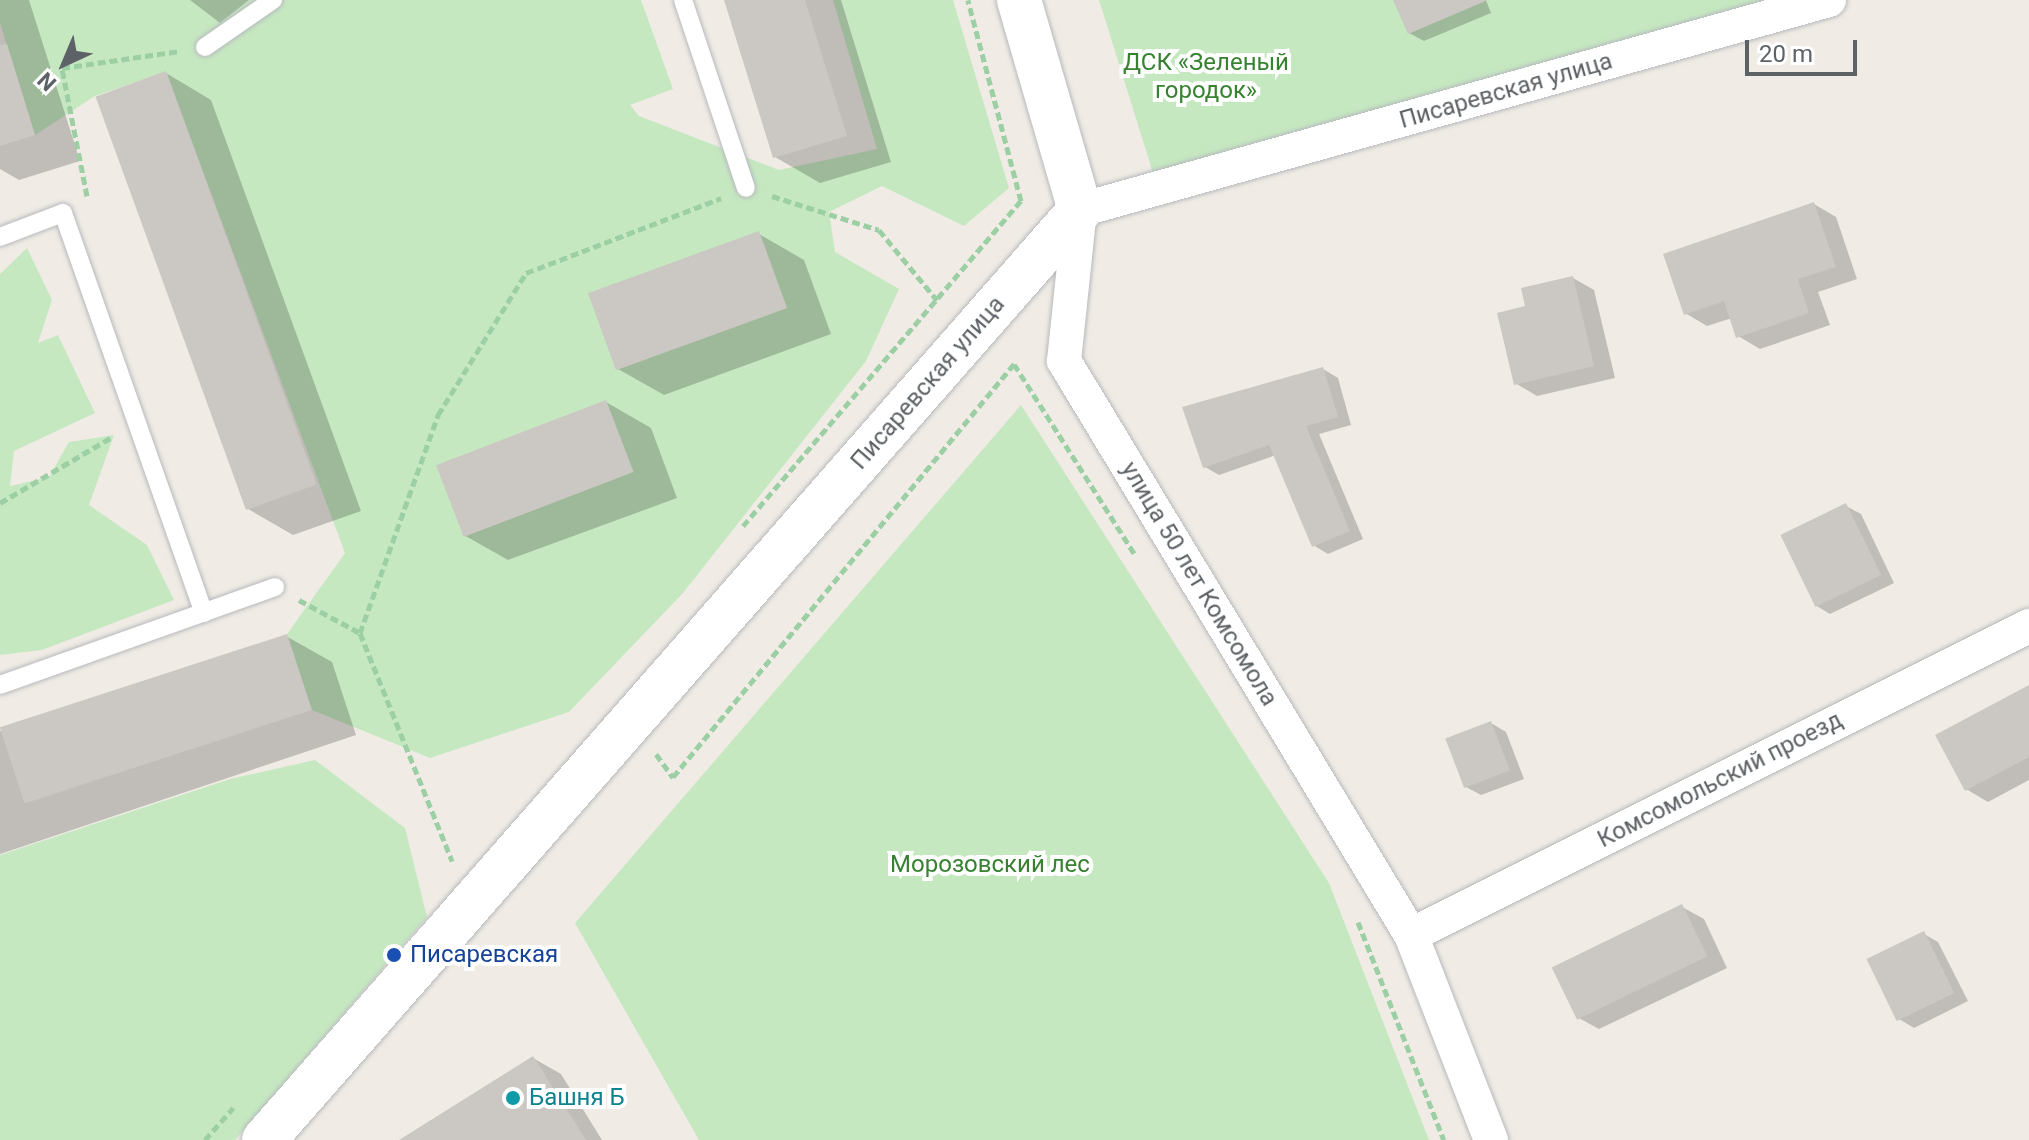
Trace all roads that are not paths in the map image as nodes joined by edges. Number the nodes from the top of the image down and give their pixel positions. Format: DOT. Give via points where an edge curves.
graph roads {
  1 [pos="273,0"];
  2 [pos="683,0"];
  3 [pos="1019,0"];
  4 [pos="1829,0"];
  5 [pos="205,47"];
  6 [pos="746,188"];
  7 [pos="1080,210"];
  8 [pos="0,237"];
  9 [pos="275,587"];
  10 [pos="204,613"];
  11 [pos="2029,626"];
  12 [pos="0,685"];
  13 [pos="1411,935"];
  14 [pos="264,1140"];
  15 [pos="1491,1140"];
  1 -- 5 [label="lane"];
  2 -- 6 [label="lane"];
  3 -- 7 [label="street, улица 50 лет Комсомола"];
  4 -- 7 [label="street, Писаревская улица"];
  7 -- 13 [label="street, улица 50 лет Комсомола" via="1064,361"];
  7 -- 14 [label="street, Писаревская улица"];
  8 -- 10 [label="lane" via="63,213"];
  9 -- 10 [label="lane"];
  10 -- 12 [label="lane"];
  11 -- 13 [label="street, Комсомольский проезд"];
  13 -- 15 [label="street, улица 50 лет Комсомола"];
}
